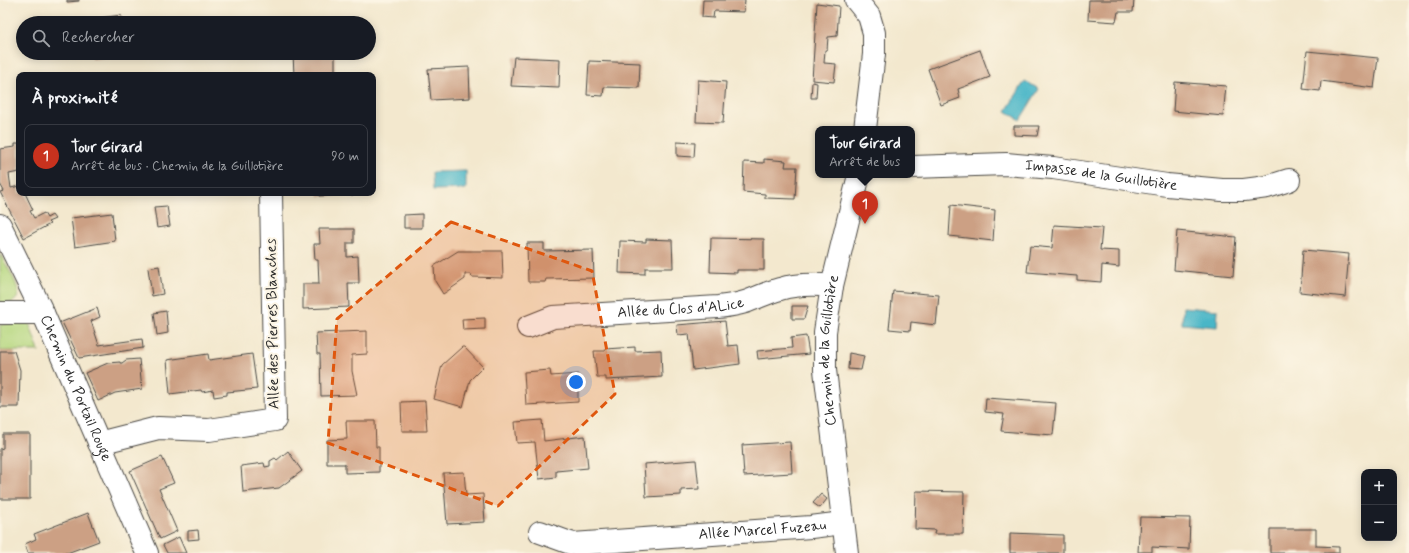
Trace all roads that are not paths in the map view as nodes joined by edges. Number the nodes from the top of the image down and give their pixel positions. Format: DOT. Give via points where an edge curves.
graph roads {
  1 [pos="856,0"];
  2 [pos="865,126"];
  3 [pos="915,167"];
  4 [pos="858,178"];
  5 [pos="1289,180"];
  6 [pos="271,196"];
  7 [pos="0,225"];
  8 [pos="832,286"];
  9 [pos="0,313"];
  10 [pos="43,313"];
  11 [pos="528,327"];
  12 [pos="99,442"];
  13 [pos="843,523"];
  14 [pos="540,532"];
  15 [pos="147,553"];
  16 [pos="847,553"];
  1 -- 2 [label="street" via="869,16 874,33"];
  3 -- 5 [label="street, Impasse de la Guillotière" via="1006,164 1222,190 1267,187"];
  4 -- 8 [label="street, Chemin de la Guillotière"];
  6 -- 12 [label="street, Allée des Pierres Blanches" via="275,420 209,430 158,428"];
  7 -- 10 [label="street, Chemin du Portail Rouge"];
  8 -- 11 [label="street, Allée du Clos d'ALice" via="793,286 732,306 553,317"];
  8 -- 13 [label="street, Chemin de la Guillotière" via="825,332 825,370"];
  9 -- 10 [label="street"];
  10 -- 12 [label="street, Chemin du Portail Rouge"];
  12 -- 15 [label="street, Chemin du Portail Rouge"];
  13 -- 14 [label="street, Allée Marcel Fuzeau" via="573,544"];
  13 -- 16 [label="street, Chemin de la Guillotière"];
}
